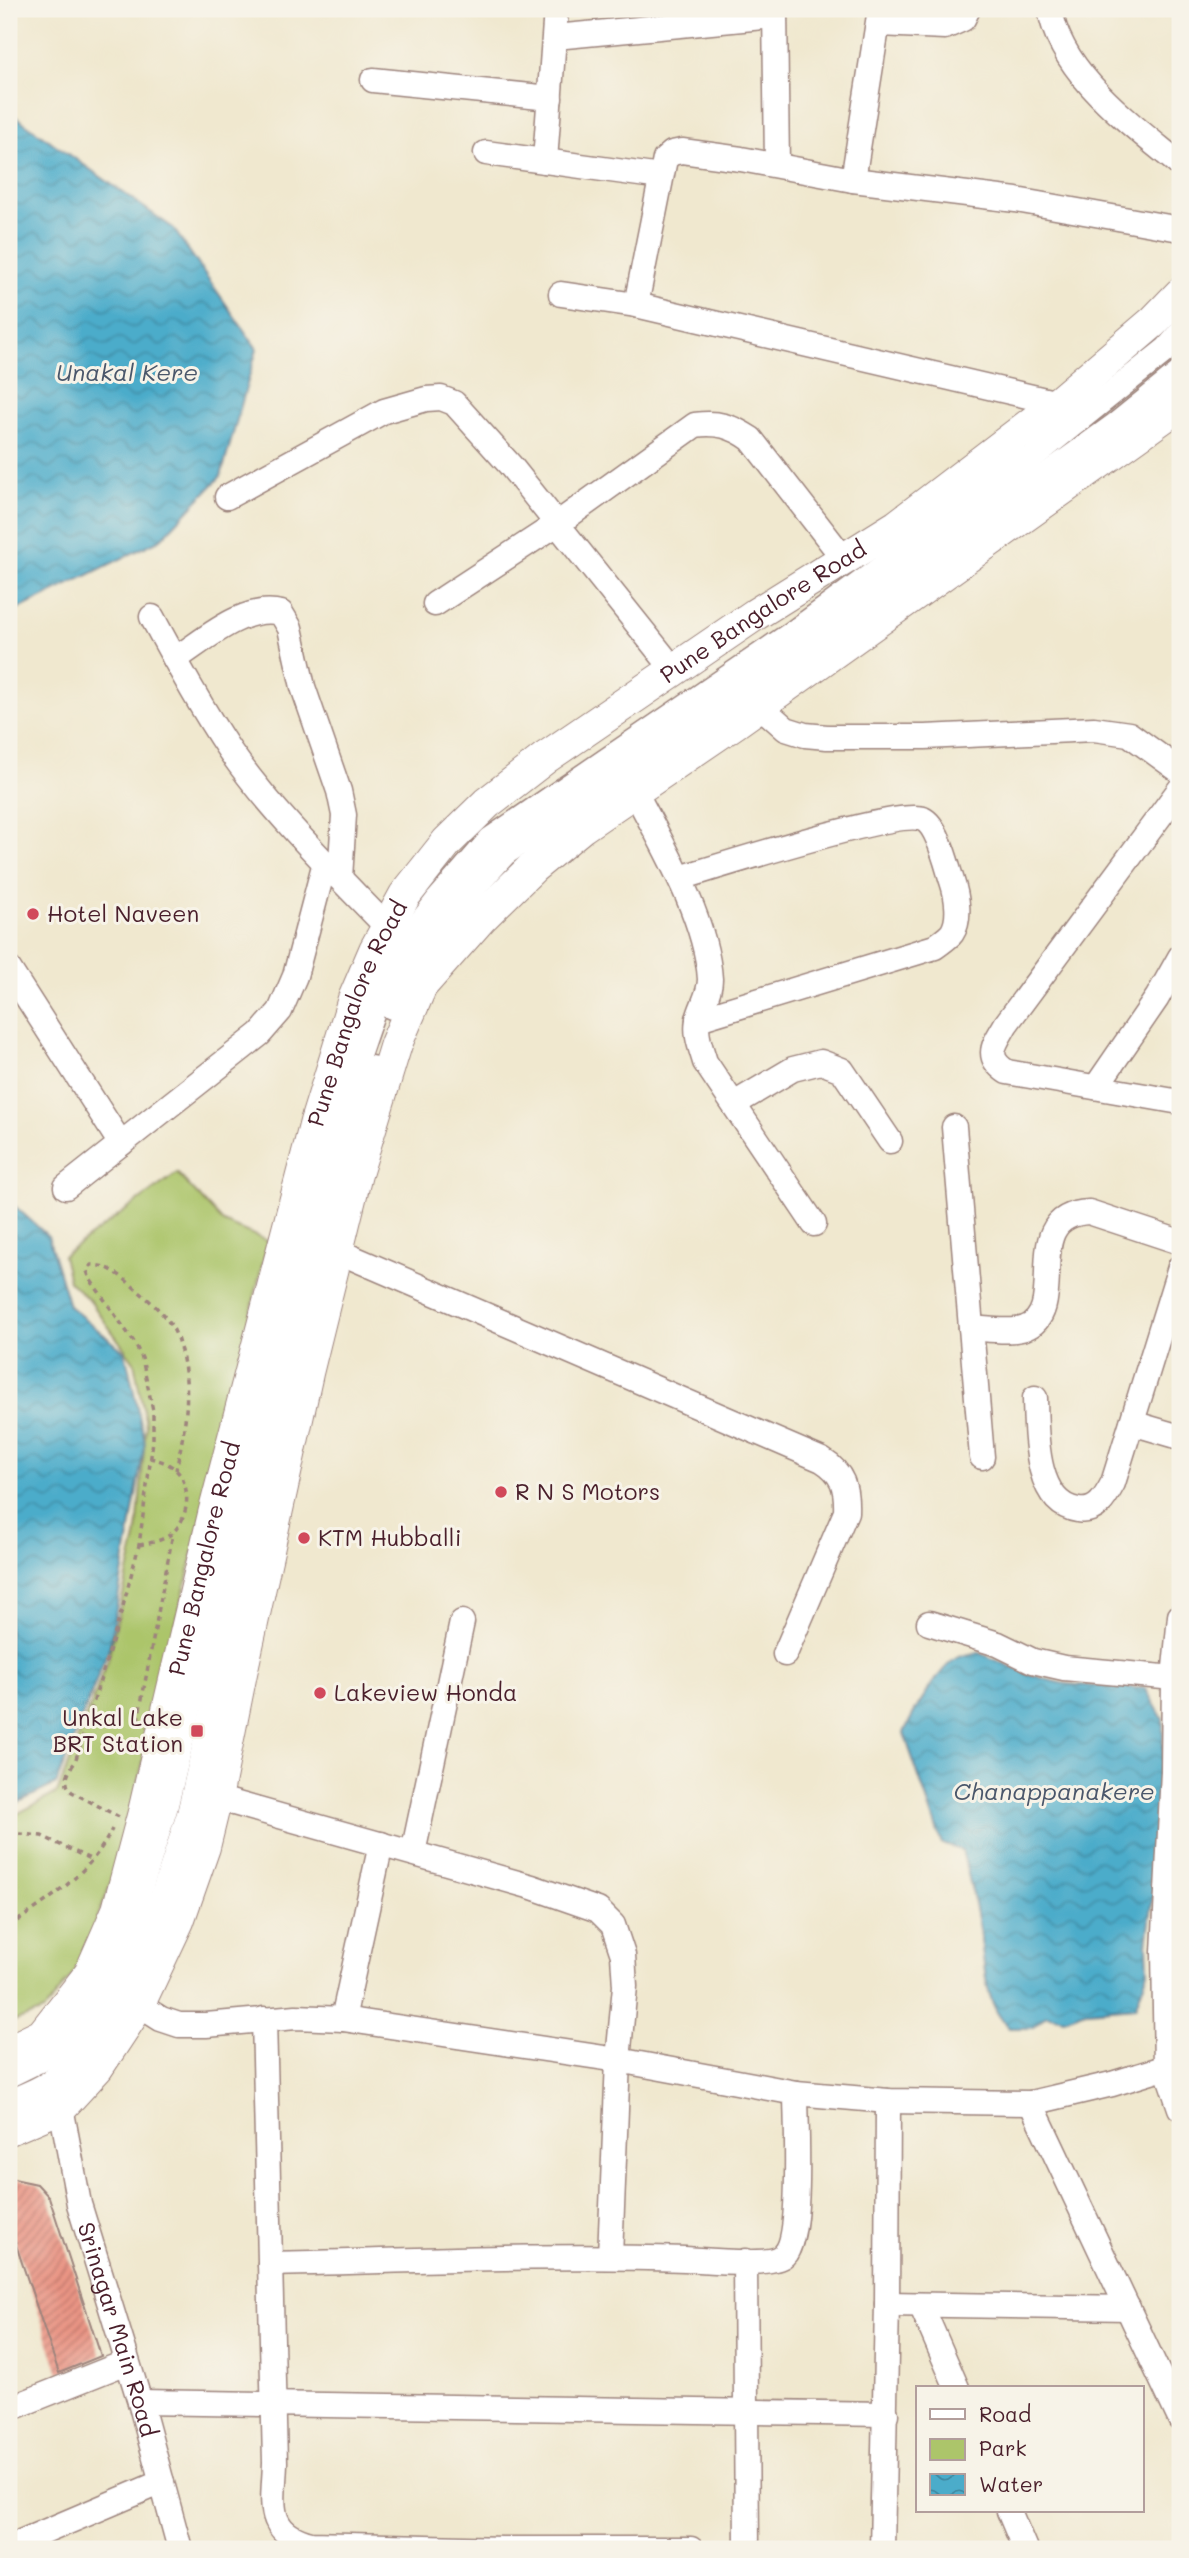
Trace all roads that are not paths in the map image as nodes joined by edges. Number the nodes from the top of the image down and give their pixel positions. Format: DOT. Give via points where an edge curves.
graph roads {
  1 [pos="556,9"];
  2 [pos="968,9"];
  3 [pos="1050,9"];
  4 [pos="775,13"];
  5 [pos="879,16"];
  6 [pos="555,37"];
  7 [pos="373,80"];
  8 [pos="551,98"];
  9 [pos="486,153"];
  10 [pos="545,161"];
  11 [pos="777,165"];
  12 [pos="1180,165"];
  13 [pos="661,177"];
  14 [pos="853,180"];
  15 [pos="1180,229"];
  16 [pos="561,294"];
  17 [pos="1180,294"];
  18 [pos="636,305"];
  19 [pos="1180,334"];
  20 [pos="1180,373"];
  21 [pos="1058,402"];
  22 [pos="1180,405"];
  23 [pos="227,497"];
  24 [pos="557,524"];
  25 [pos="844,559"];
  26 [pos="435,604"];
  27 [pos="152,617"];
  28 [pos="175,659"];
  29 [pos="674,670"];
  30 [pos="759,705"];
  31 [pos="1180,771"];
  32 [pos="1180,789"];
  33 [pos="634,790"];
  34 [pos="333,870"];
  35 [pos="680,878"];
  36 [pos="387,928"];
  37 [pos="1180,957"];
  38 [pos="9,969"];
  39 [pos="698,1018"];
  40 [pos="1096,1087"];
  41 [pos="1180,1102"];
  42 [pos="733,1104"];
  43 [pos="954,1127"];
  44 [pos="890,1141"];
  45 [pos="121,1144"];
  46 [pos="66,1187"];
  47 [pos="814,1224"];
  48 [pos="1180,1242"];
  49 [pos="337,1251"];
  50 [pos="1180,1267"];
  51 [pos="971,1328"];
  52 [pos="1035,1398"];
  53 [pos="1132,1423"];
  54 [pos="1180,1437"];
  55 [pos="982,1457"];
  56 [pos="1180,1616"];
  57 [pos="462,1622"];
  58 [pos="929,1623"];
  59 [pos="785,1654"];
  60 [pos="1174,1678"];
  61 [pos="216,1798"];
  62 [pos="381,1844"];
  63 [pos="412,1853"];
  64 [pos="114,1988"];
  65 [pos="264,2018"];
  66 [pos="343,2019"];
  67 [pos="618,2060"];
  68 [pos="13,2061"];
  69 [pos="1173,2065"];
  70 [pos="796,2093"];
  71 [pos="51,2097"];
  72 [pos="888,2101"];
  73 [pos="9,2102"];
  74 [pos="1031,2103"];
  75 [pos="1180,2108"];
  76 [pos="9,2129"];
  77 [pos="610,2256"];
  78 [pos="745,2262"];
  79 [pos="270,2264"];
  80 [pos="887,2304"];
  81 [pos="921,2305"];
  82 [pos="1128,2308"];
  83 [pos="127,2362"];
  84 [pos="956,2386"];
  85 [pos="140,2402"];
  86 [pos="273,2405"];
  87 [pos="9,2409"];
  88 [pos="747,2412"];
  89 [pos="886,2414"];
  90 [pos="1180,2419"];
  91 [pos="162,2482"];
  92 [pos="1009,2512"];
  93 [pos="21,2545"];
  94 [pos="387,2548"];
  95 [pos="180,2549"];
  96 [pos="618,2549"];
  97 [pos="691,2549"];
  98 [pos="747,2549"];
  99 [pos="882,2549"];
  100 [pos="1025,2549"];
  1 -- 6 [label="street"];
  2 -- 5 [label="street" via="962,19 945,27"];
  3 -- 12 [label="street" via="1060,45 1078,70 1111,106"];
  4 -- 6 [label="street"];
  4 -- 11 [label="street"];
  5 -- 14 [label="street"];
  6 -- 8 [label="street"];
  7 -- 8 [label="street"];
  8 -- 10 [label="street"];
  9 -- 10 [label="street"];
  10 -- 13 [label="street"];
  11 -- 13 [label="street" via="682,151 666,159"];
  11 -- 14 [label="street"];
  13 -- 18 [label="street"];
  14 -- 15 [label="street" via="1016,200"];
  16 -- 18 [label="street"];
  17 -- 21 [label="main road, Pune Bangalore Road"];
  18 -- 21 [label="street"];
  19 -- 64 [label="street" via="1031,458 793,633 490,840 388,964 299,1249 165,1809"];
  20 -- 64 [label="street" via="1117,424 801,651 505,853 403,975 316,1255 189,1814 160,1903"];
  21 -- 25 [label="main road, Pune Bangalore Road" via="897,526"];
  22 -- 30 [label="main road, Pune Bangalore Road"];
  23 -- 24 [label="street" via="384,411 441,398 464,411"];
  24 -- 25 [label="street" via="695,425 714,423 735,428 751,439"];
  24 -- 26 [label="street"];
  24 -- 29 [label="street"];
  25 -- 29 [label="main road, Pune Bangalore Road"];
  27 -- 28 [label="street"];
  28 -- 34 [label="street" via="232,753"];
  28 -- 34 [label="street" via="254,612 281,613 290,628 303,687 342,803 344,834"];
  29 -- 36 [label="main road, Pune Bangalore Road" via="487,803 447,842 405,895"];
  30 -- 31 [label="street" via="786,729 827,737 1094,729 1129,734"];
  30 -- 33 [label="main road, Pune Bangalore Road"];
  32 -- 40 [label="street" via="993,1047 997,1066 1007,1072"];
  33 -- 35 [label="street"];
  33 -- 49 [label="main road, Pune Bangalore Road" via="532,868 421,986 396,1044"];
  34 -- 36 [label="street"];
  34 -- 45 [label="street" via="280,1011 260,1034"];
  35 -- 39 [label="street" via="710,981"];
  35 -- 39 [label="street" via="909,817 932,827 955,890 958,915 952,933 935,947"];
  36 -- 64 [label="main road, Pune Bangalore Road" via="354,999 316,1122 212,1523 126,1815"];
  37 -- 40 [label="street"];
  38 -- 45 [label="street"];
  39 -- 42 [label="street" via="697,1035 705,1062"];
  40 -- 41 [label="street"];
  42 -- 44 [label="street" via="793,1069 821,1062 842,1070"];
  42 -- 47 [label="street"];
  43 -- 51 [label="street"];
  45 -- 46 [label="street"];
  48 -- 51 [label="street" via="1089,1212 1076,1213 1054,1230 1048,1246 1045,1298 1033,1323 1015,1329"];
  49 -- 59 [label="street" via="835,1468 847,1495 846,1512"];
  49 -- 61 [label="main road, Pune Bangalore Road"];
  50 -- 53 [label="street"];
  51 -- 55 [label="street"];
  52 -- 53 [label="street" via="1036,1448 1046,1481 1057,1500 1072,1509 1086,1511 1105,1499"];
  53 -- 54 [label="street"];
  56 -- 60 [label="street"];
  57 -- 63 [label="street"];
  58 -- 60 [label="street" via="1064,1668"];
  60 -- 69 [label="street" via="1165,1939"];
  61 -- 62 [label="street"];
  61 -- 64 [label="main road, Pune Bangalore Road" via="178,1921"];
  62 -- 63 [label="street"];
  62 -- 66 [label="street"];
  63 -- 67 [label="street" via="598,1910 613,1925 623,1955 625,1986"];
  64 -- 65 [label="street" via="161,2020 179,2025"];
  64 -- 68 [label="main road, Pune Bangalore Road" via="42,2035"];
  64 -- 71 [label="main road, Pune Bangalore Road" via="97,2068"];
  65 -- 66 [label="street"];
  65 -- 79 [label="street"];
  66 -- 67 [label="street"];
  67 -- 70 [label="street"];
  67 -- 77 [label="street"];
  68 -- 71 [label="street"];
  69 -- 74 [label="street"];
  69 -- 75 [label="street"];
  70 -- 72 [label="street"];
  70 -- 78 [label="street" via="796,2220 791,2246 774,2260"];
  71 -- 73 [label="street"];
  71 -- 76 [label="main road, Pune Bangalore Road"];
  71 -- 83 [label="street, Srinagar Main Road"];
  72 -- 74 [label="street"];
  72 -- 80 [label="street"];
  74 -- 82 [label="street"];
  77 -- 78 [label="street"];
  77 -- 79 [label="street"];
  78 -- 88 [label="street"];
  79 -- 86 [label="street"];
  80 -- 81 [label="street"];
  80 -- 89 [label="street"];
  81 -- 82 [label="street"];
  81 -- 84 [label="street"];
  82 -- 90 [label="street"];
  83 -- 85 [label="street, Srinagar Main Road"];
  83 -- 87 [label="street"];
  85 -- 86 [label="street"];
  85 -- 91 [label="street, Srinagar Main Road"];
  86 -- 88 [label="street"];
  86 -- 94 [label="street" via="274,2508 285,2534 311,2544"];
  88 -- 89 [label="street"];
  88 -- 98 [label="street"];
  89 -- 99 [label="street"];
  91 -- 93 [label="street"];
  91 -- 95 [label="street, Srinagar Main Road"];
  92 -- 100 [label="street"];
  94 -- 96 [label="street"];
  96 -- 97 [label="street"];
}
